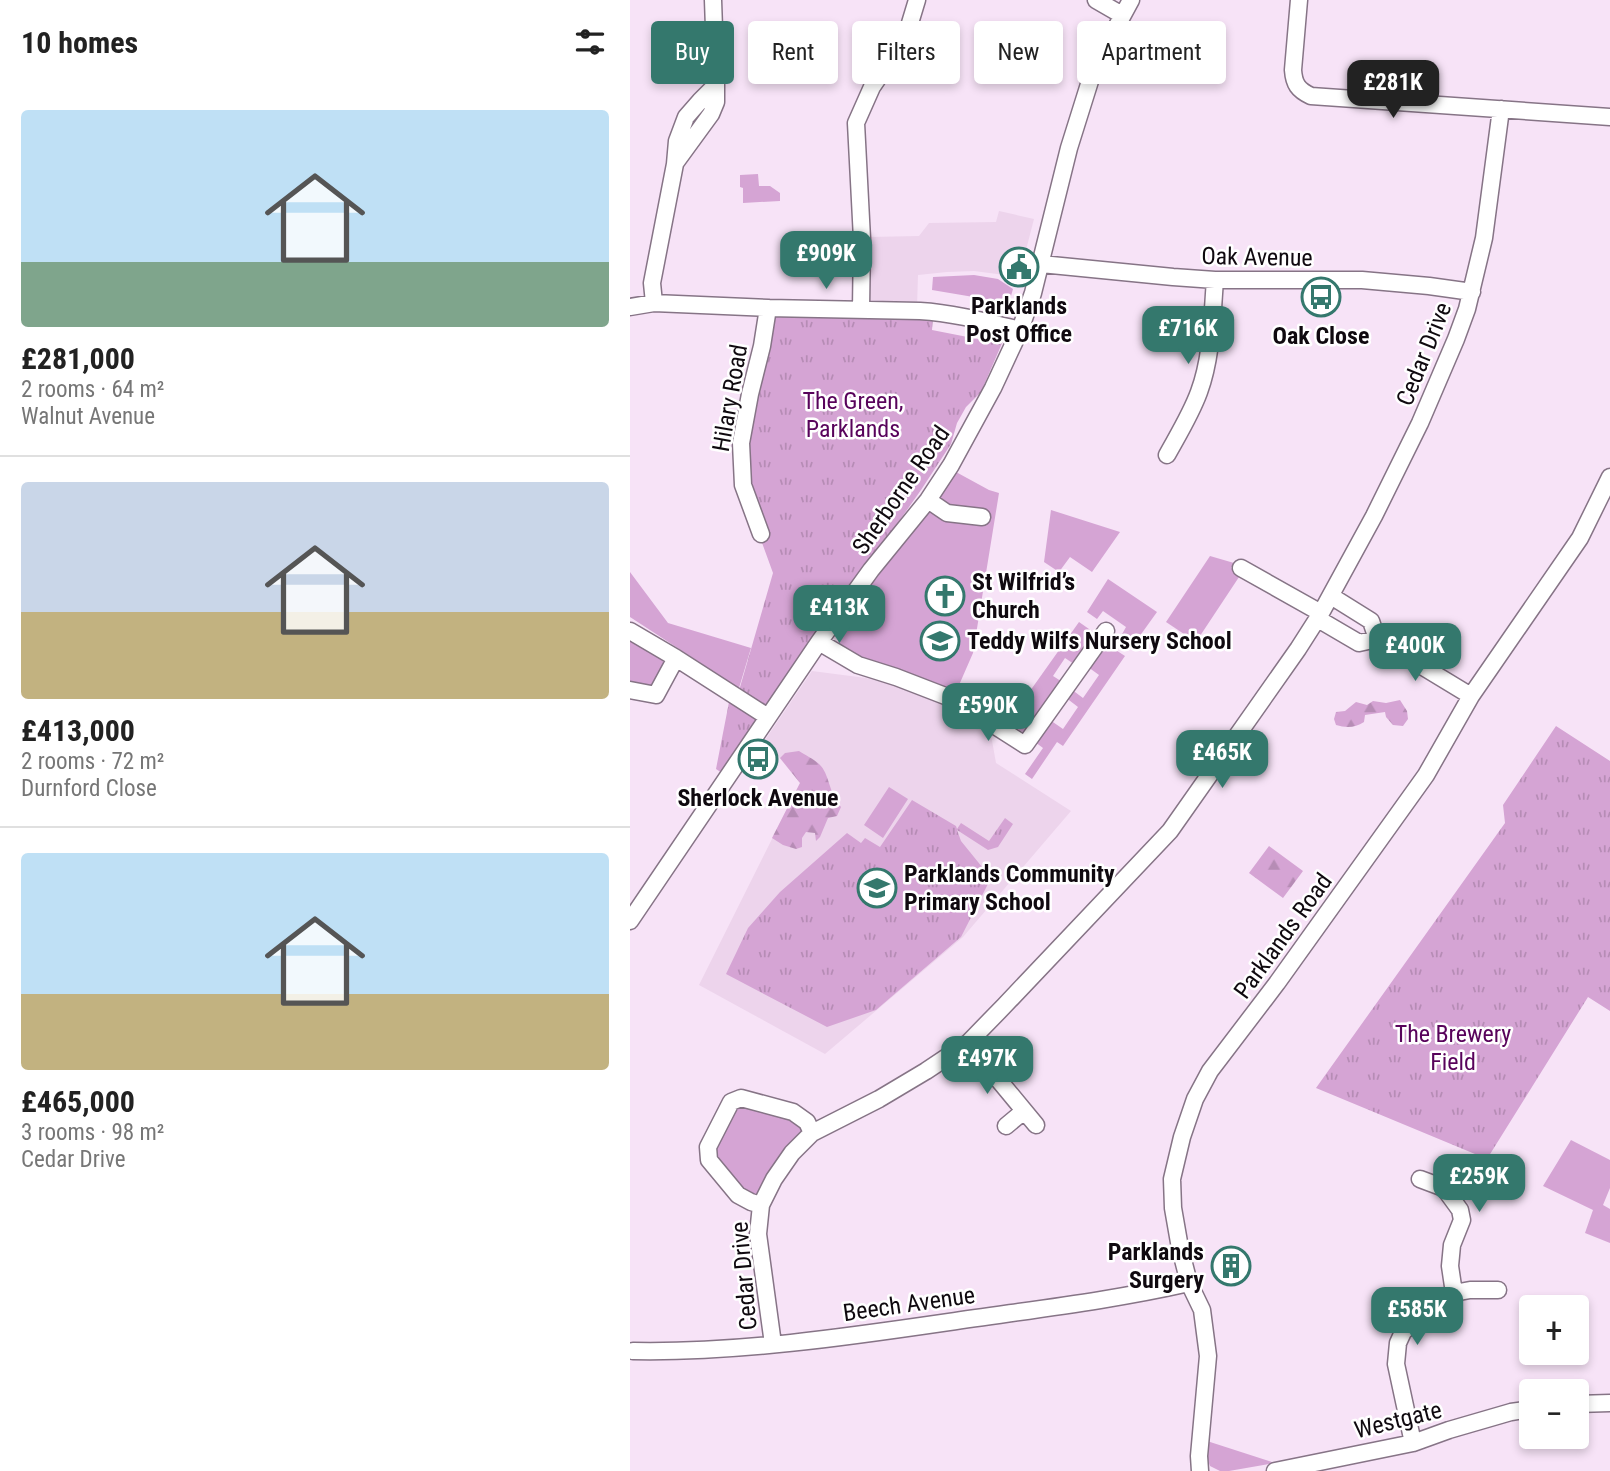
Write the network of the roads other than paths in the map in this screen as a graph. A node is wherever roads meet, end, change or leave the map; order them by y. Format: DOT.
graph roads {
  1 [pos="713,0"];
  2 [pos="917,0"];
  3 [pos="1096,0"];
  4 [pos="1131,0"];
  5 [pos="1299,0"];
  6 [pos="1122,15"];
  7 [pos="1501,109"];
  8 [pos="1610,117"];
  9 [pos="1041,264"];
  10 [pos="1215,280"];
  11 [pos="1472,292"];
  12 [pos="654,303"];
  13 [pos="630,307"];
  14 [pos="768,308"];
  15 [pos="862,310"];
  16 [pos="1020,330"];
  17 [pos="1167,455"];
  18 [pos="1610,477"];
  19 [pos="928,500"];
  20 [pos="1610,505"];
  21 [pos="1591,516"];
  22 [pos="982,517"];
  23 [pos="761,534"];
  24 [pos="1241,568"];
  25 [pos="1331,596"];
  26 [pos="1319,616"];
  27 [pos="630,631"];
  28 [pos="1106,631"];
  29 [pos="1377,639"];
  30 [pos="819,642"];
  31 [pos="676,658"];
  32 [pos="630,690"];
  33 [pos="1471,695"];
  34 [pos="768,717"];
  35 [pos="630,921"];
  36 [pos="968,1043"];
  37 [pos="1024,1111"];
  38 [pos="1036,1125"];
  39 [pos="1006,1126"];
  40 [pos="812,1133"];
  41 [pos="1420,1179"];
  42 [pos="761,1205"];
  43 [pos="1189,1283"];
  44 [pos="1498,1290"];
  45 [pos="1454,1293"];
  46 [pos="773,1344"];
  47 [pos="632,1351"];
  48 [pos="1610,1403"];
  49 [pos="1589,1404"];
  50 [pos="1519,1412"];
  51 [pos="1413,1443"];
  52 [pos="1334,1465"];
  53 [pos="1200,1471"];
  54 [pos="1275,1471"];
  1 -- 12 [label="street"];
  2 -- 15 [label="street"];
  3 -- 6 [label="street"];
  4 -- 6 [label="street, Sherborne Road"];
  5 -- 7 [label="street"];
  6 -- 9 [label="street, Sherborne Road"];
  7 -- 8 [label="street"];
  7 -- 11 [label="street, Cedar Drive"];
  9 -- 10 [label="street, Oak Avenue"];
  9 -- 16 [label="street, Sherborne Road"];
  10 -- 11 [label="street, Oak Avenue"];
  10 -- 17 [label="street"];
  11 -- 25 [label="street, Cedar Drive"];
  12 -- 13 [label="street"];
  12 -- 14 [label="street"];
  14 -- 15 [label="street"];
  14 -- 23 [label="street, Hilary Road"];
  15 -- 16 [label="street"];
  16 -- 19 [label="street, Sherborne Road"];
  18 -- 21 [label="street, Parklands Road"];
  19 -- 22 [label="street"];
  19 -- 30 [label="street, Sherborne Road"];
  20 -- 21 [label="street"];
  21 -- 33 [label="street, Parklands Road"];
  24 -- 26 [label="street"];
  25 -- 26 [label="street, Cedar Drive"];
  25 -- 29 [label="street"];
  26 -- 29 [label="street"];
  26 -- 36 [label="street, Cedar Drive"];
  27 -- 31 [label="street"];
  28 -- 30 [label="street"];
  29 -- 33 [label="street"];
  30 -- 34 [label="street, Sherborne Road"];
  31 -- 32 [label="street"];
  31 -- 34 [label="street"];
  33 -- 43 [label="street, Parklands Road"];
  34 -- 35 [label="street, Sherborne Road"];
  36 -- 37 [label="street"];
  36 -- 40 [label="street, Cedar Drive"];
  37 -- 38 [label="street"];
  37 -- 39 [label="street"];
  40 -- 42 [label="street, Cedar Drive"];
  40 -- 42 [label="street, Cedar Drive"];
  41 -- 45 [label="street"];
  42 -- 46 [label="street, Cedar Drive"];
  43 -- 46 [label="street, Beech Avenue"];
  43 -- 53 [label="street, Parklands Road"];
  44 -- 45 [label="street"];
  45 -- 51 [label="street"];
  46 -- 47 [label="street, Beech Avenue"];
  48 -- 49 [label="street"];
  50 -- 51 [label="street, Westgate"];
  51 -- 52 [label="street, Westgate"];
  52 -- 54 [label="street, Westgate"];
}
